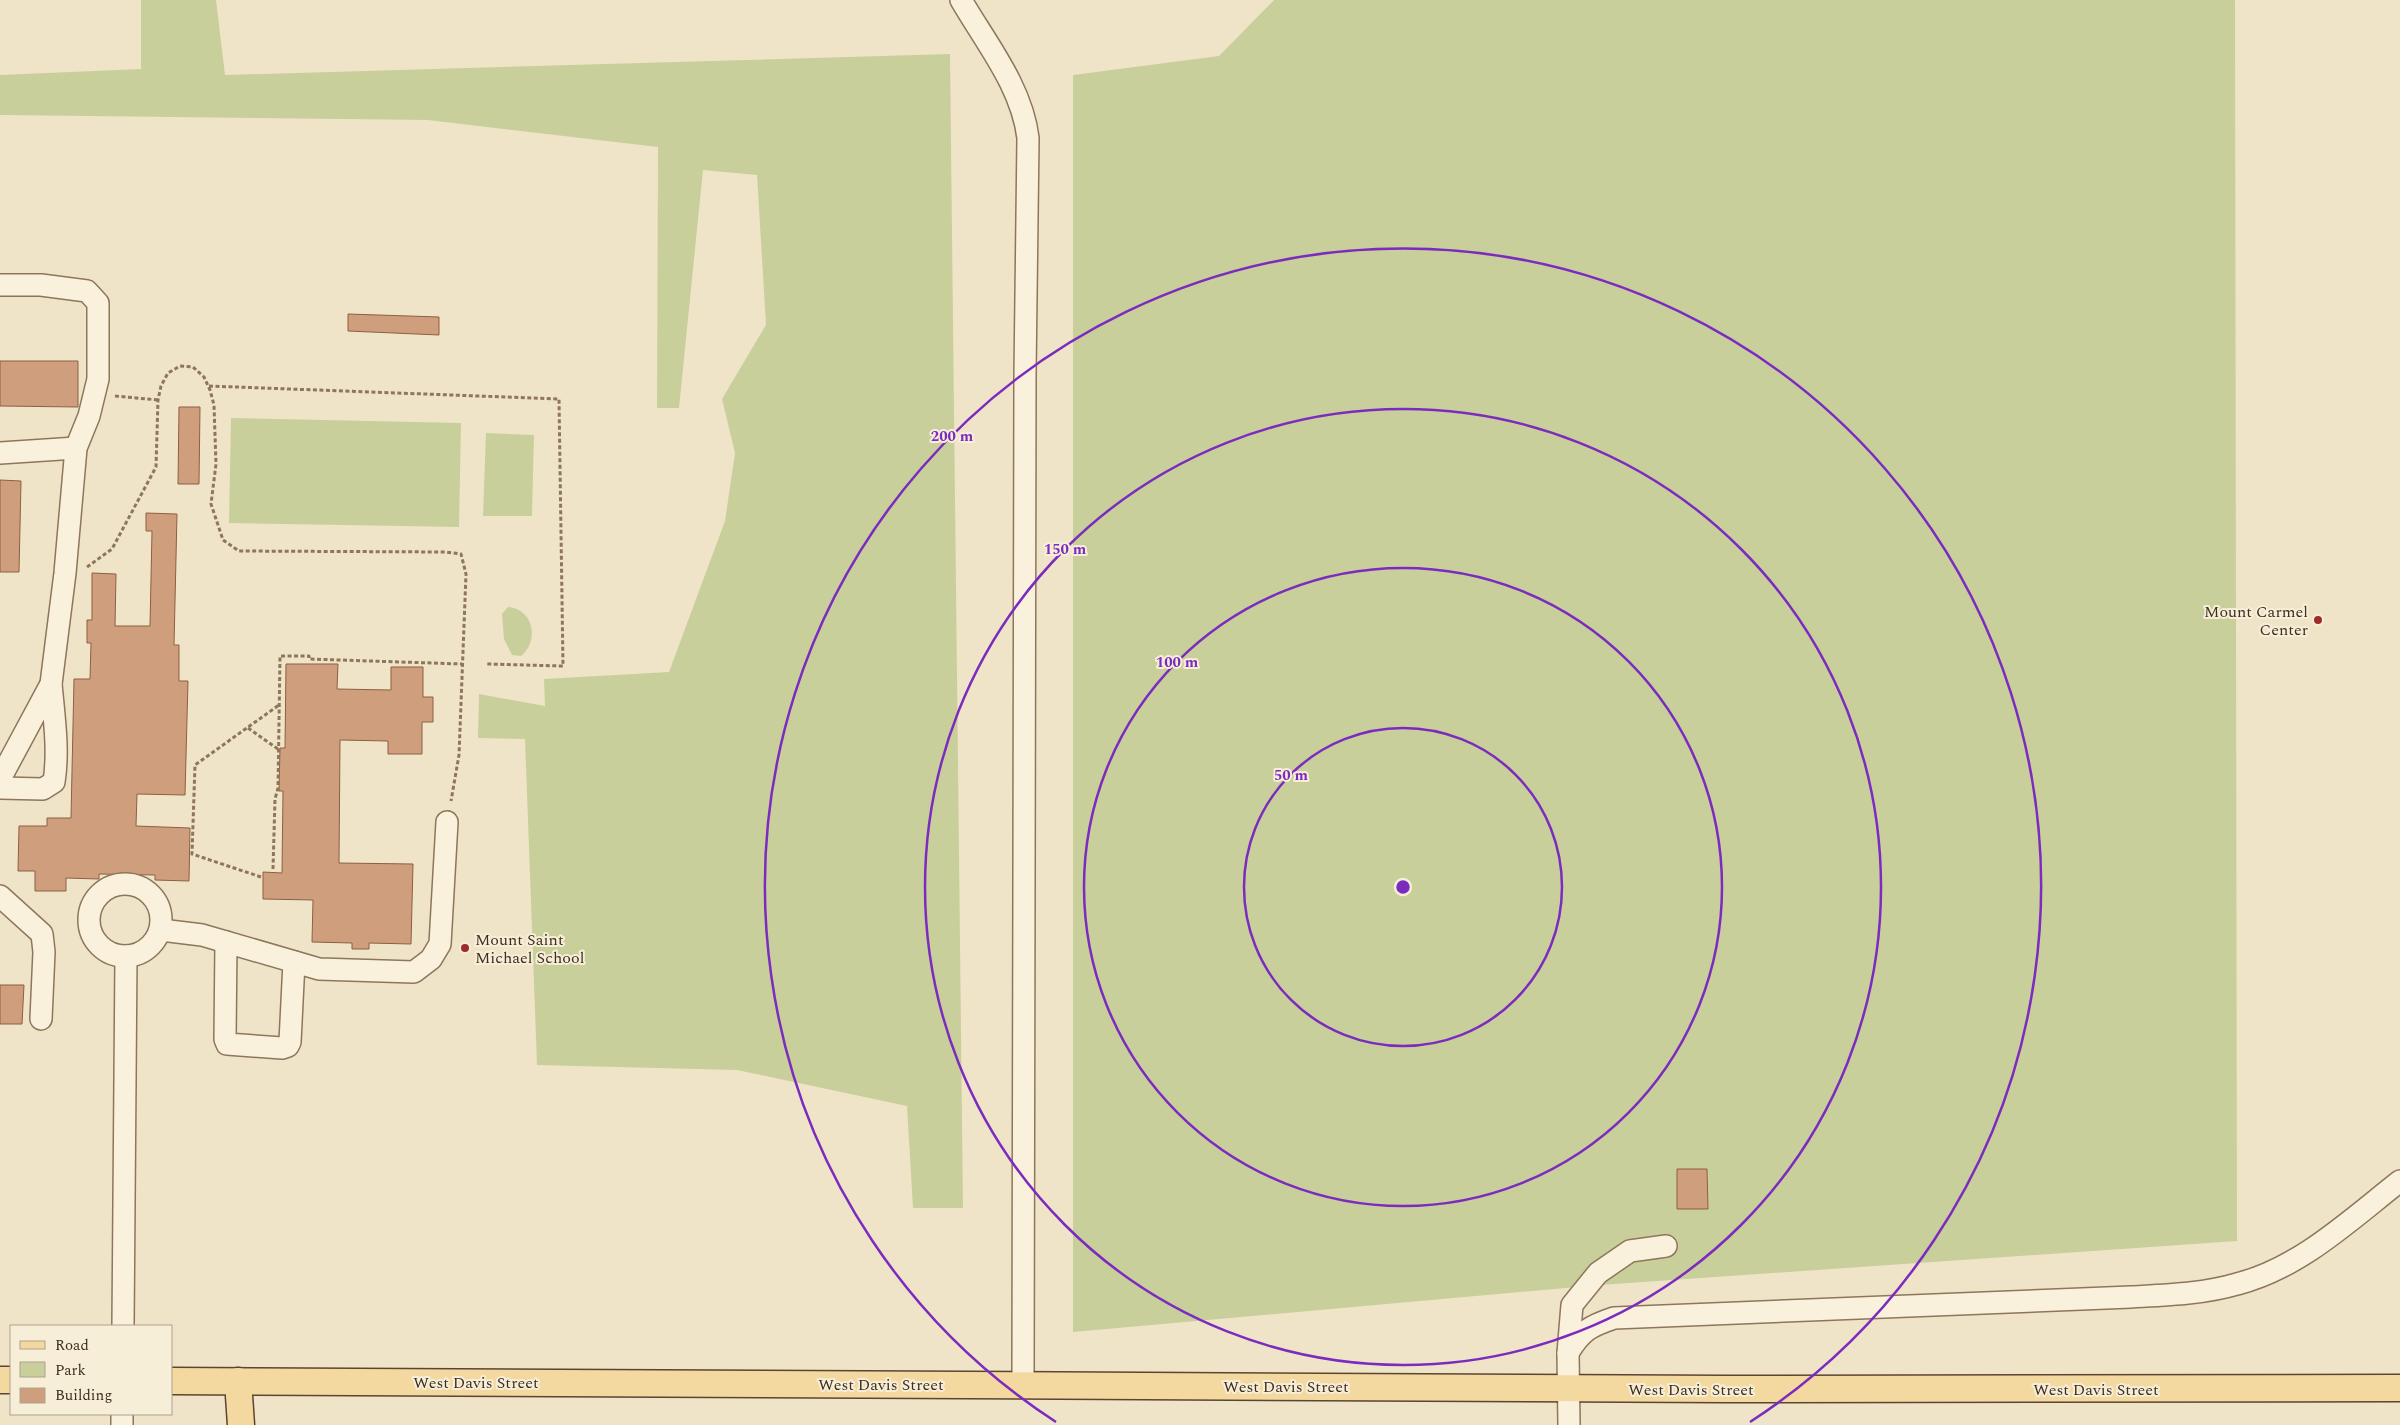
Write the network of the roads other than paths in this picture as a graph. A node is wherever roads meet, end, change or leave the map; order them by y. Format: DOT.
graph roads {
  1 [pos="960,0"];
  2 [pos="0,285"];
  3 [pos="76,448"];
  4 [pos="0,453"];
  5 [pos="52,684"];
  6 [pos="0,780"];
  7 [pos="0,788"];
  8 [pos="447,822"];
  9 [pos="0,896"];
  10 [pos="161,930"];
  11 [pos="226,942"];
  12 [pos="126,956"];
  13 [pos="294,962"];
  14 [pos="41,1019"];
  15 [pos="2400,1181"];
  16 [pos="1666,1246"];
  17 [pos="122,1325"];
  18 [pos="1568,1352"];
  19 [pos="172,1381"];
  20 [pos="238,1381"];
  21 [pos="1023,1384"];
  22 [pos="1568,1388"];
  23 [pos="2400,1388"];
  24 [pos="241,1425"];
  25 [pos="1569,1425"];
  1 -- 21 [label="lane"];
  2 -- 3 [label="lane"];
  3 -- 4 [label="lane"];
  3 -- 5 [label="lane"];
  5 -- 6 [label="lane"];
  5 -- 7 [label="lane"];
  8 -- 13 [label="lane"];
  9 -- 14 [label="lane"];
  10 -- 11 [label="lane"];
  10 -- 12 [label="lane"];
  10 -- 12 [label="lane"];
  11 -- 13 [label="lane"];
  11 -- 13 [label="lane"];
  12 -- 17 [label="lane"];
  15 -- 18 [label="lane"];
  16 -- 18 [label="lane"];
  18 -- 22 [label="lane"];
  19 -- 20 [label="main road, West Davis Street"];
  20 -- 21 [label="main road, West Davis Street"];
  20 -- 24 [label="main road"];
  21 -- 22 [label="main road, West Davis Street"];
  22 -- 23 [label="main road, West Davis Street"];
  22 -- 25 [label="lane"];
}
